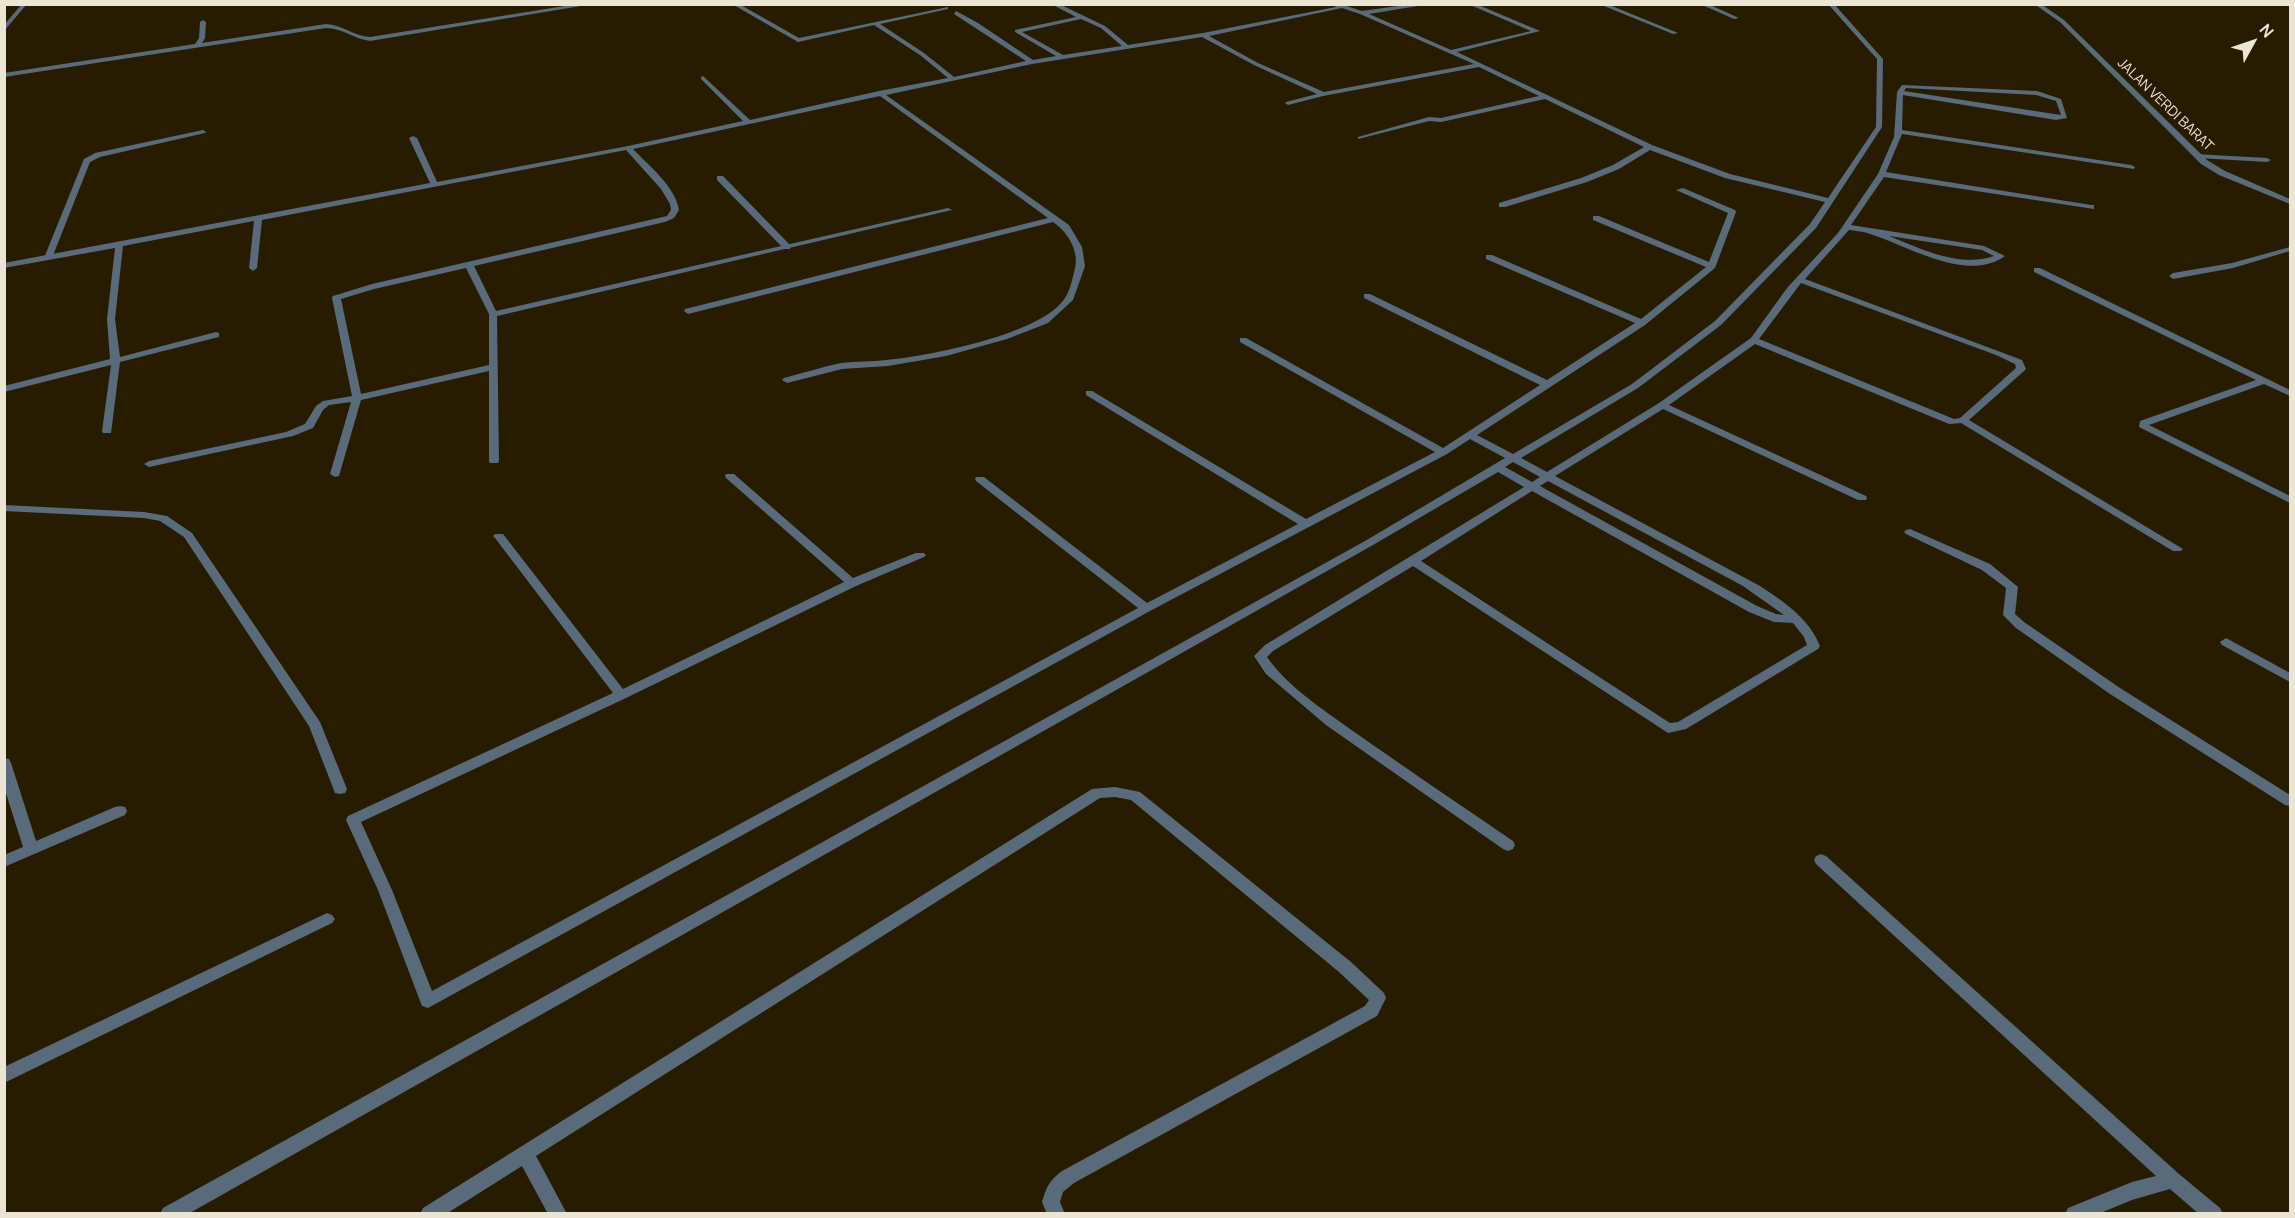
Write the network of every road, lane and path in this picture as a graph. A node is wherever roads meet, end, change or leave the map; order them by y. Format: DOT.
graph roads {
  1 [pos="25,4"];
  2 [pos="591,4"];
  3 [pos="734,4"];
  4 [pos="1053,4"];
  5 [pos="1428,4"];
  6 [pos="1470,4"];
  7 [pos="1601,4"];
  8 [pos="1702,4"];
  9 [pos="1830,4"];
  10 [pos="2036,4"];
  11 [pos="1336,6"];
  12 [pos="946,8"];
  13 [pos="956,13"];
  14 [pos="1362,13"];
  15 [pos="1083,17"];
  16 [pos="1736,18"];
  17 [pos="203,22"];
  18 [pos="875,23"];
  19 [pos="4,28"];
  20 [pos="1675,33"];
  21 [pos="1203,35"];
  22 [pos="197,46"];
  23 [pos="1126,46"];
  24 [pos="1449,52"];
  25 [pos="1062,57"];
  26 [pos="1032,62"];
  27 [pos="1479,64"];
  28 [pos="4,75"];
  29 [pos="703,78"];
  30 [pos="953,79"];
  31 [pos="1900,92"];
  32 [pos="879,93"];
  33 [pos="1323,94"];
  34 [pos="1544,97"];
  35 [pos="1288,103"];
  36 [pos="748,122"];
  37 [pos="203,132"];
  38 [pos="1899,132"];
  39 [pos="413,138"];
  40 [pos="1360,138"];
  41 [pos="1648,147"];
  42 [pos="628,148"];
  43 [pos="2198,156"];
  44 [pos="2267,160"];
  45 [pos="2131,167"];
  46 [pos="1881,174"];
  47 [pos="720,178"];
  48 [pos="434,183"];
  49 [pos="1680,190"];
  50 [pos="1831,201"];
  51 [pos="2290,202"];
  52 [pos="1502,205"];
  53 [pos="2091,207"];
  54 [pos="948,210"];
  55 [pos="258,217"];
  56 [pos="1596,218"];
  57 [pos="1054,219"];
  58 [pos="1846,228"];
  59 [pos="1872,232"];
  60 [pos="119,244"];
  61 [pos="787,247"];
  62 [pos="2290,249"];
  63 [pos="1489,257"];
  64 [pos="48,258"];
  65 [pos="4,266"];
  66 [pos="1712,266"];
  67 [pos="470,267"];
  68 [pos="252,268"];
  69 [pos="2037,270"];
  70 [pos="2173,276"];
  71 [pos="1800,280"];
  72 [pos="1367,296"];
  73 [pos="688,311"];
  74 [pos="493,314"];
  75 [pos="1642,323"];
  76 [pos="216,335"];
  77 [pos="1243,340"];
  78 [pos="1754,340"];
  79 [pos="116,359"];
  80 [pos="492,367"];
  81 [pos="787,380"];
  82 [pos="2263,381"];
  83 [pos="1549,385"];
  84 [pos="4,389"];
  85 [pos="1089,393"];
  86 [pos="2290,393"];
  87 [pos="357,398"];
  88 [pos="1662,405"];
  89 [pos="1963,420"];
  90 [pos="107,431"];
  91 [pos="1470,435"];
  92 [pos="1443,452"];
  93 [pos="1511,458"];
  94 [pos="494,462"];
  95 [pos="149,464"];
  96 [pos="1497,467"];
  97 [pos="335,474"];
  98 [pos="730,476"];
  99 [pos="1547,477"];
  100 [pos="980,479"];
  101 [pos="1533,486"];
  102 [pos="1862,498"];
  103 [pos="2290,500"];
  104 [pos="4,508"];
  105 [pos="1306,524"];
  106 [pos="1910,532"];
  107 [pos="499,536"];
  108 [pos="2177,549"];
  109 [pos="920,555"];
  110 [pos="1413,561"];
  111 [pos="852,583"];
  112 [pos="1146,608"];
  113 [pos="1794,619"];
  114 [pos="2226,642"];
  115 [pos="2290,678"];
  116 [pos="621,695"];
  117 [pos="4,763"];
  118 [pos="340,789"];
  119 [pos="2290,801"];
  120 [pos="120,811"];
  121 [pos="1508,845"];
  122 [pos="31,849"];
  123 [pos="1821,860"];
  124 [pos="4,861"];
  125 [pos="327,919"];
  126 [pos="4,1076"];
  127 [pos="525,1154"];
  128 [pos="2173,1180"];
  129 [pos="169,1214"];
  130 [pos="429,1214"];
  131 [pos="558,1214"];
  132 [pos="1056,1214"];
  133 [pos="2074,1214"];
  134 [pos="2214,1214"];
  1 -- 19 [label="street"];
  2 -- 22 [label="street"];
  3 -- 18 [label="street"];
  4 -- 15 [label="street"];
  5 -- 14 [label="street"];
  6 -- 24 [label="street"];
  7 -- 20 [label="street"];
  8 -- 16 [label="street"];
  9 -- 50 [label="street"];
  10 -- 43 [label="street, JALAN VERDI BARAT"];
  11 -- 14 [label="street"];
  11 -- 21 [label="street"];
  12 -- 18 [label="street"];
  13 -- 26 [label="street"];
  14 -- 24 [label="street"];
  15 -- 23 [label="street"];
  15 -- 25 [label="street"];
  17 -- 22 [label="street"];
  18 -- 30 [label="street"];
  21 -- 23 [label="street"];
  21 -- 33 [label="street"];
  22 -- 28 [label="street"];
  23 -- 25 [label="street"];
  24 -- 27 [label="street"];
  25 -- 26 [label="street"];
  26 -- 30 [label="street"];
  27 -- 33 [label="street"];
  27 -- 34 [label="street"];
  29 -- 36 [label="street"];
  30 -- 32 [label="street"];
  31 -- 31 [label="street"];
  31 -- 38 [label="street"];
  32 -- 36 [label="street"];
  32 -- 57 [label="street"];
  33 -- 35 [label="street"];
  34 -- 40 [label="street"];
  34 -- 41 [label="street"];
  36 -- 42 [label="street"];
  37 -- 64 [label="street"];
  38 -- 45 [label="street"];
  38 -- 46 [label="street"];
  39 -- 48 [label="street"];
  41 -- 50 [label="street"];
  41 -- 52 [label="street"];
  42 -- 48 [label="street"];
  42 -- 67 [label="street"];
  43 -- 44 [label="street"];
  43 -- 51 [label="street, JALAN VERDI BARAT"];
  46 -- 53 [label="street"];
  46 -- 58 [label="street"];
  47 -- 61 [label="street"];
  48 -- 55 [label="street"];
  49 -- 66 [label="street"];
  50 -- 93 [label="street"];
  54 -- 61 [label="street"];
  55 -- 60 [label="street"];
  55 -- 68 [label="street"];
  56 -- 66 [label="street"];
  57 -- 73 [label="street"];
  57 -- 81 [label="street"];
  58 -- 59 [label="street"];
  58 -- 71 [label="street"];
  59 -- 59 [label="street"];
  60 -- 64 [label="street"];
  60 -- 79 [label="street"];
  61 -- 74 [label="street"];
  62 -- 70 [label="street"];
  63 -- 75 [label="street"];
  64 -- 65 [label="street"];
  66 -- 75 [label="street"];
  67 -- 74 [label="street"];
  67 -- 87 [label="street"];
  69 -- 82 [label="street"];
  71 -- 78 [label="street"];
  71 -- 89 [label="street"];
  72 -- 83 [label="street"];
  74 -- 80 [label="street"];
  75 -- 83 [label="street"];
  76 -- 79 [label="street"];
  77 -- 92 [label="street"];
  78 -- 88 [label="street"];
  78 -- 89 [label="street"];
  79 -- 84 [label="street"];
  79 -- 90 [label="street"];
  80 -- 87 [label="street"];
  80 -- 94 [label="street"];
  82 -- 86 [label="street"];
  82 -- 103 [label="street"];
  83 -- 91 [label="street"];
  85 -- 105 [label="street"];
  87 -- 95 [label="street"];
  87 -- 97 [label="street"];
  88 -- 99 [label="street"];
  88 -- 102 [label="street"];
  89 -- 108 [label="street"];
  91 -- 92 [label="street"];
  91 -- 93 [label="street"];
  92 -- 105 [label="street"];
  93 -- 96 [label="street"];
  93 -- 99 [label="street"];
  96 -- 101 [label="street"];
  96 -- 129 [label="street"];
  98 -- 111 [label="street"];
  99 -- 101 [label="street"];
  99 -- 113 [label="street"];
  100 -- 112 [label="street"];
  101 -- 110 [label="street"];
  101 -- 113 [label="street"];
  104 -- 118 [label="street"];
  105 -- 112 [label="street"];
  106 -- 119 [label="street"];
  107 -- 116 [label="street"];
  109 -- 111 [label="street"];
  110 -- 113 [label="street"];
  110 -- 121 [label="street"];
  111 -- 116 [label="street"];
  112 -- 116 [label="street"];
  114 -- 115 [label="street"];
  117 -- 122 [label="street"];
  120 -- 122 [label="street"];
  122 -- 124 [label="street"];
  123 -- 128 [label="street"];
  125 -- 126 [label="street"];
  127 -- 130 [label="street"];
  127 -- 131 [label="street"];
  127 -- 132 [label="street"];
  128 -- 133 [label="street"];
  128 -- 134 [label="street"];
}
